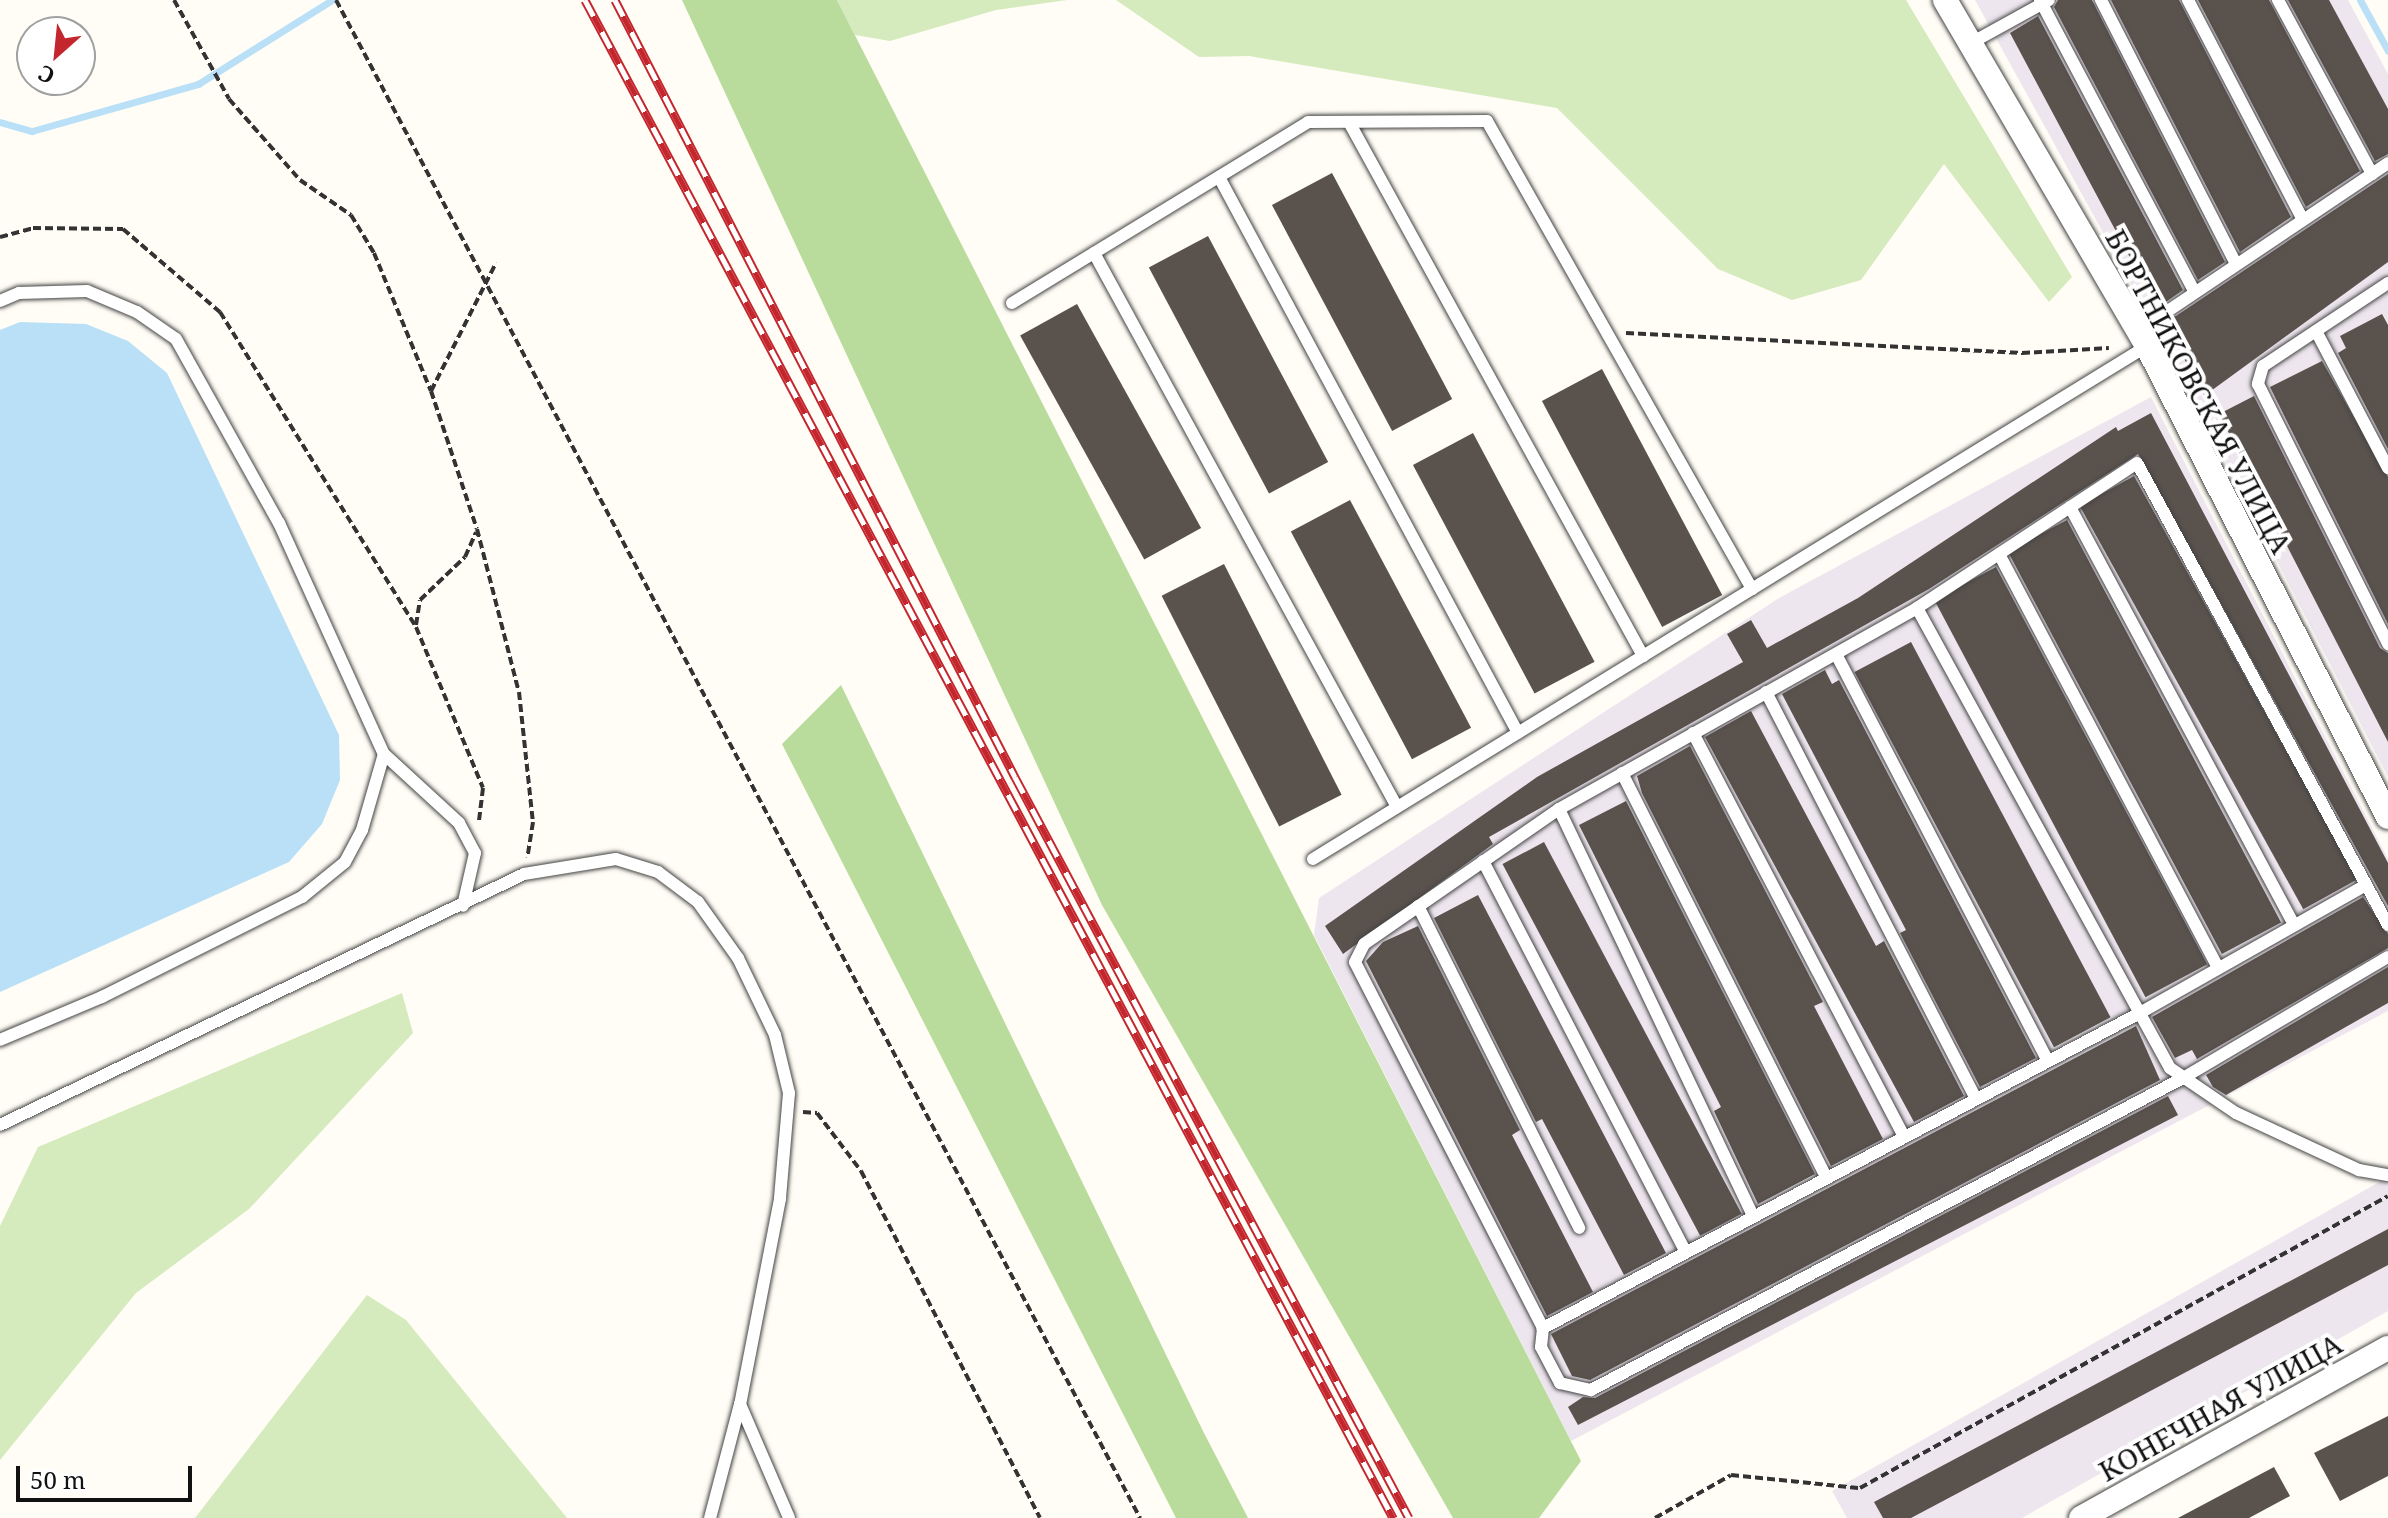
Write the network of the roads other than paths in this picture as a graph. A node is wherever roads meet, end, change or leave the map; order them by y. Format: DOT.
graph roads {
  1 [pos="1945,0"];
  2 [pos="2101,0"];
  3 [pos="2188,0"];
  4 [pos="2278,0"];
  5 [pos="2044,1"];
  6 [pos="1969,44"];
  7 [pos="1349,122"];
  8 [pos="2388,163"];
  9 [pos="2372,174"];
  10 [pos="1219,177"];
  11 [pos="2303,220"];
  12 [pos="1094,253"];
  13 [pos="2236,264"];
  14 [pos="2388,283"];
  15 [pos="2194,291"];
  16 [pos="0,301"];
  17 [pos="1012,303"];
  18 [pos="2171,309"];
  19 [pos="2316,331"];
  20 [pos="2147,346"];
  21 [pos="2388,468"];
  22 [pos="2070,507"];
  23 [pos="1999,554"];
  24 [pos="1752,589"];
  25 [pos="1917,608"];
  26 [pos="2388,644"];
  27 [pos="1836,654"];
  28 [pos="1643,656"];
  29 [pos="1766,692"];
  30 [pos="1518,733"];
  31 [pos="1693,733"];
  32 [pos="384,754"];
  33 [pos="1622,773"];
  34 [pos="1397,807"];
  35 [pos="1559,809"];
  36 [pos="2388,817"];
  37 [pos="1313,859"];
  38 [pos="1483,861"];
  39 [pos="2366,885"];
  40 [pos="463,906"];
  41 [pos="1418,906"];
  42 [pos="2294,925"];
  43 [pos="2388,925"];
  44 [pos="2388,957"];
  45 [pos="2218,968"];
  46 [pos="2136,1015"];
  47 [pos="0,1040"];
  48 [pos="2048,1061"];
  49 [pos="2183,1078"];
  50 [pos="1976,1099"];
  51 [pos="0,1125"];
  52 [pos="1904,1137"];
  53 [pos="2388,1175"];
  54 [pos="1827,1178"];
  55 [pos="1754,1217"];
  56 [pos="1579,1228"];
  57 [pos="1686,1253"];
  58 [pos="1543,1328"];
  59 [pos="2388,1348"];
  60 [pos="740,1404"];
  61 [pos="710,1518"];
  62 [pos="789,1518"];
  63 [pos="2081,1518"];
  1 -- 6 [label="street, БОРТНИКОВСКАЯ УЛИЦА"];
  2 -- 13 [label="lane"];
  3 -- 11 [label="lane"];
  4 -- 9 [label="lane"];
  5 -- 6 [label="lane"];
  5 -- 15 [label="lane"];
  6 -- 20 [label="street, БОРТНИКОВСКАЯ УЛИЦА"];
  7 -- 10 [label="lane"];
  7 -- 24 [label="lane"];
  7 -- 28 [label="lane"];
  8 -- 9 [label="lane"];
  9 -- 11 [label="lane"];
  10 -- 12 [label="lane"];
  10 -- 30 [label="lane"];
  11 -- 13 [label="lane"];
  12 -- 17 [label="lane"];
  12 -- 34 [label="lane"];
  13 -- 15 [label="lane"];
  14 -- 19 [label="lane"];
  15 -- 18 [label="lane"];
  16 -- 32 [label="lane"];
  19 -- 21 [label="lane"];
  19 -- 26 [label="lane"];
  20 -- 24 [label="lane"];
  20 -- 36 [label="street, БОРТНИКОВСКАЯ УЛИЦА"];
  22 -- 23 [label="lane"];
  22 -- 39 [label="lane"];
  22 -- 42 [label="lane"];
  23 -- 25 [label="lane"];
  23 -- 45 [label="lane"];
  24 -- 28 [label="lane"];
  25 -- 27 [label="lane"];
  25 -- 46 [label="lane"];
  27 -- 29 [label="lane"];
  27 -- 48 [label="lane"];
  28 -- 30 [label="lane"];
  29 -- 31 [label="lane"];
  29 -- 50 [label="lane"];
  30 -- 34 [label="lane"];
  31 -- 33 [label="lane"];
  31 -- 52 [label="lane"];
  32 -- 40 [label="lane"];
  32 -- 47 [label="lane"];
  33 -- 35 [label="lane"];
  33 -- 54 [label="lane"];
  34 -- 37 [label="lane"];
  35 -- 38 [label="lane"];
  35 -- 55 [label="lane"];
  38 -- 41 [label="lane"];
  38 -- 57 [label="lane"];
  39 -- 42 [label="lane"];
  39 -- 43 [label="lane"];
  40 -- 51 [label="lane"];
  40 -- 60 [label="lane"];
  41 -- 56 [label="lane"];
  41 -- 58 [label="lane"];
  42 -- 45 [label="lane"];
  44 -- 49 [label="lane"];
  45 -- 46 [label="lane"];
  46 -- 48 [label="lane"];
  46 -- 49 [label="lane"];
  48 -- 50 [label="lane"];
  49 -- 53 [label="lane"];
  49 -- 58 [label="lane"];
  50 -- 52 [label="lane"];
  52 -- 54 [label="lane"];
  54 -- 55 [label="lane"];
  55 -- 57 [label="lane"];
  57 -- 58 [label="lane"];
  59 -- 63 [label="street, КОНЕЧНАЯ УЛИЦА"];
  60 -- 61 [label="lane"];
  60 -- 62 [label="lane"];
}
